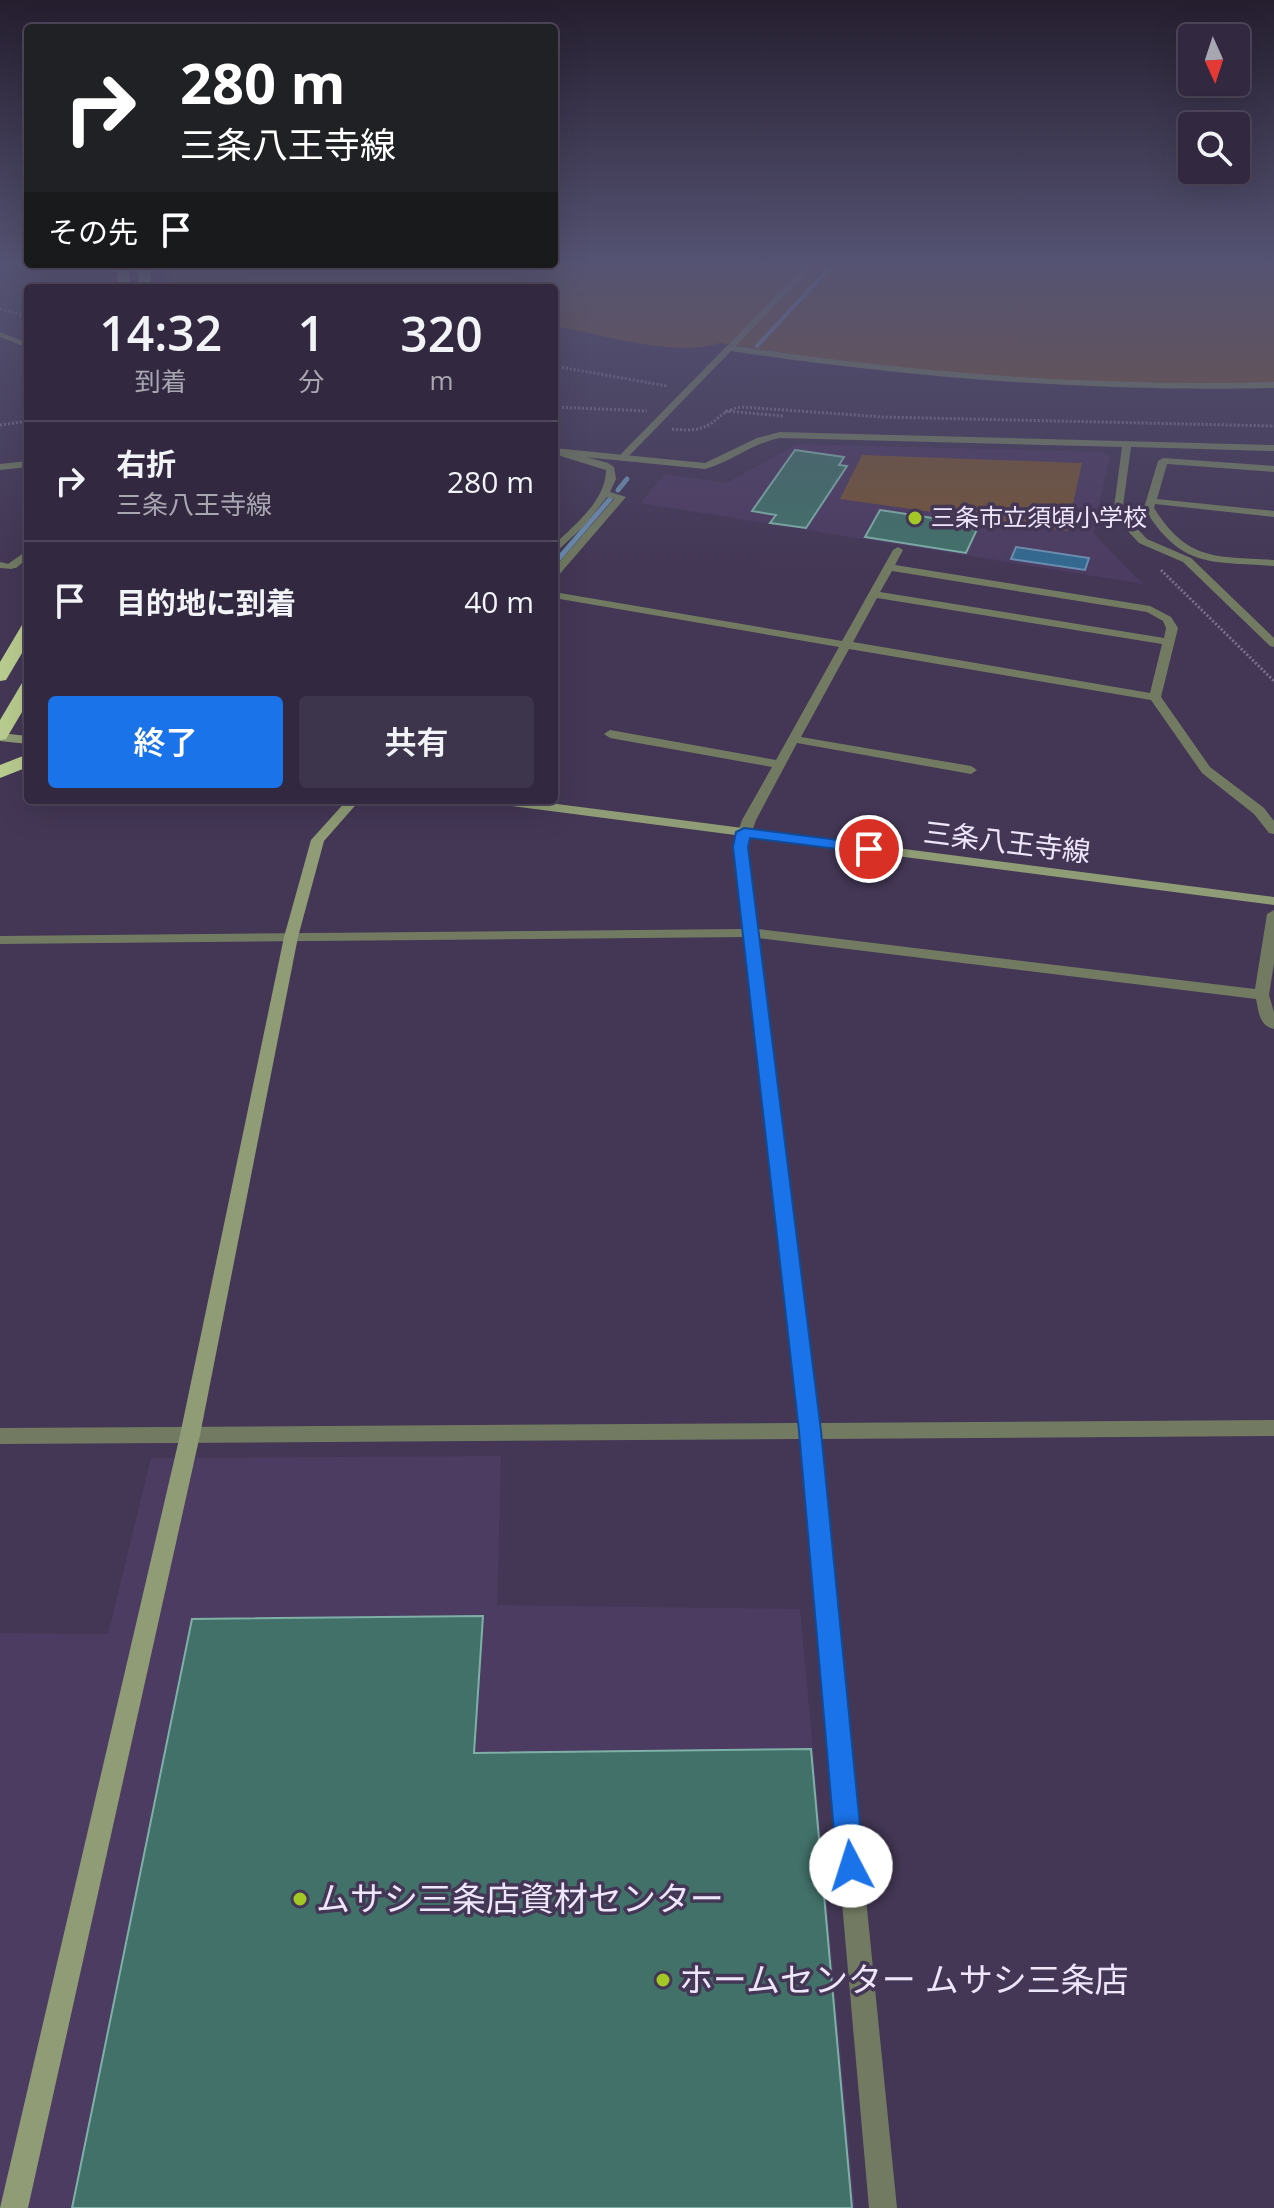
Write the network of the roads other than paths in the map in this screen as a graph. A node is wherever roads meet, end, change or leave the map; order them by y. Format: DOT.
graph roads {
  1 [pos="716,364"];
  2 [pos="833,364"];
  3 [pos="1274,385"];
  4 [pos="1127,445"];
  5 [pos="1274,448"];
  6 [pos="558,451"];
  7 [pos="558,452"];
  8 [pos="624,456"];
  9 [pos="24,464"];
  10 [pos="0,467"];
  11 [pos="1274,469"];
  12 [pos="605,494"];
  13 [pos="1151,501"];
  14 [pos="1274,514"];
  15 [pos="558,547"];
  16 [pos="898,550"];
  17 [pos="24,555"];
  18 [pos="1188,557"];
  19 [pos="1274,563"];
  20 [pos="6,566"];
  21 [pos="889,567"];
  22 [pos="558,569"];
  23 [pos="875,594"];
  24 [pos="558,596"];
  25 [pos="24,630"];
  26 [pos="24,635"];
  27 [pos="1169,642"];
  28 [pos="847,644"];
  29 [pos="1274,644"];
  30 [pos="0,652"];
  31 [pos="0,676"];
  32 [pos="24,694"];
  33 [pos="1155,697"];
  34 [pos="610,734"];
  35 [pos="0,736"];
  36 [pos="24,739"];
  37 [pos="794,739"];
  38 [pos="24,762"];
  39 [pos="780,765"];
  40 [pos="971,770"];
  41 [pos="0,772"];
  42 [pos="350,804"];
  43 [pos="527,804"];
  44 [pos="1274,830"];
  45 [pos="744,832"];
  46 [pos="1274,901"];
  47 [pos="1274,914"];
  48 [pos="751,933"];
  49 [pos="291,937"];
  50 [pos="0,940"];
  51 [pos="1262,995"];
  52 [pos="1274,1024"];
  53 [pos="1274,1428"];
  54 [pos="810,1431"];
  55 [pos="190,1435"];
  56 [pos="0,1436"];
  57 [pos="14,2208"];
  58 [pos="883,2208"];
  1 -- 8 [label="street"];
  2 -- 3 [label="street"];
  4 -- 5 [label="street"];
  4 -- 8 [label="street"];
  4 -- 18 [label="street"];
  6 -- 8 [label="street"];
  7 -- 12 [label="street"];
  9 -- 10 [label="street"];
  11 -- 13 [label="street"];
  12 -- 15 [label="street"];
  12 -- 22 [label="street"];
  13 -- 14 [label="street"];
  13 -- 18 [label="street"];
  16 -- 21 [label="street"];
  17 -- 20 [label="street"];
  18 -- 19 [label="street"];
  18 -- 29 [label="street"];
  21 -- 23 [label="street"];
  21 -- 27 [label="street"];
  23 -- 27 [label="street"];
  23 -- 28 [label="street"];
  24 -- 28 [label="street"];
  25 -- 30 [label="highway"];
  26 -- 31 [label="highway"];
  27 -- 33 [label="street"];
  28 -- 33 [label="street"];
  28 -- 37 [label="street"];
  32 -- 35 [label="highway"];
  33 -- 44 [label="street"];
  34 -- 39 [label="street"];
  35 -- 36 [label="street"];
  37 -- 39 [label="street"];
  37 -- 40 [label="street"];
  38 -- 41 [label="highway"];
  39 -- 45 [label="street"];
  42 -- 49 [label="street"];
  43 -- 45 [label="street, 三条八王寺線"];
  45 -- 46 [label="street, 三条八王寺線"];
  45 -- 48 [label="street"];
  47 -- 51 [label="street"];
  48 -- 49 [label="street"];
  48 -- 51 [label="street"];
  48 -- 54 [label="street"];
  49 -- 50 [label="street"];
  49 -- 55 [label="street"];
  51 -- 52 [label="street"];
  53 -- 54 [label="street"];
  54 -- 55 [label="street"];
  54 -- 58 [label="street"];
  55 -- 56 [label="street"];
  55 -- 57 [label="street"];
}
